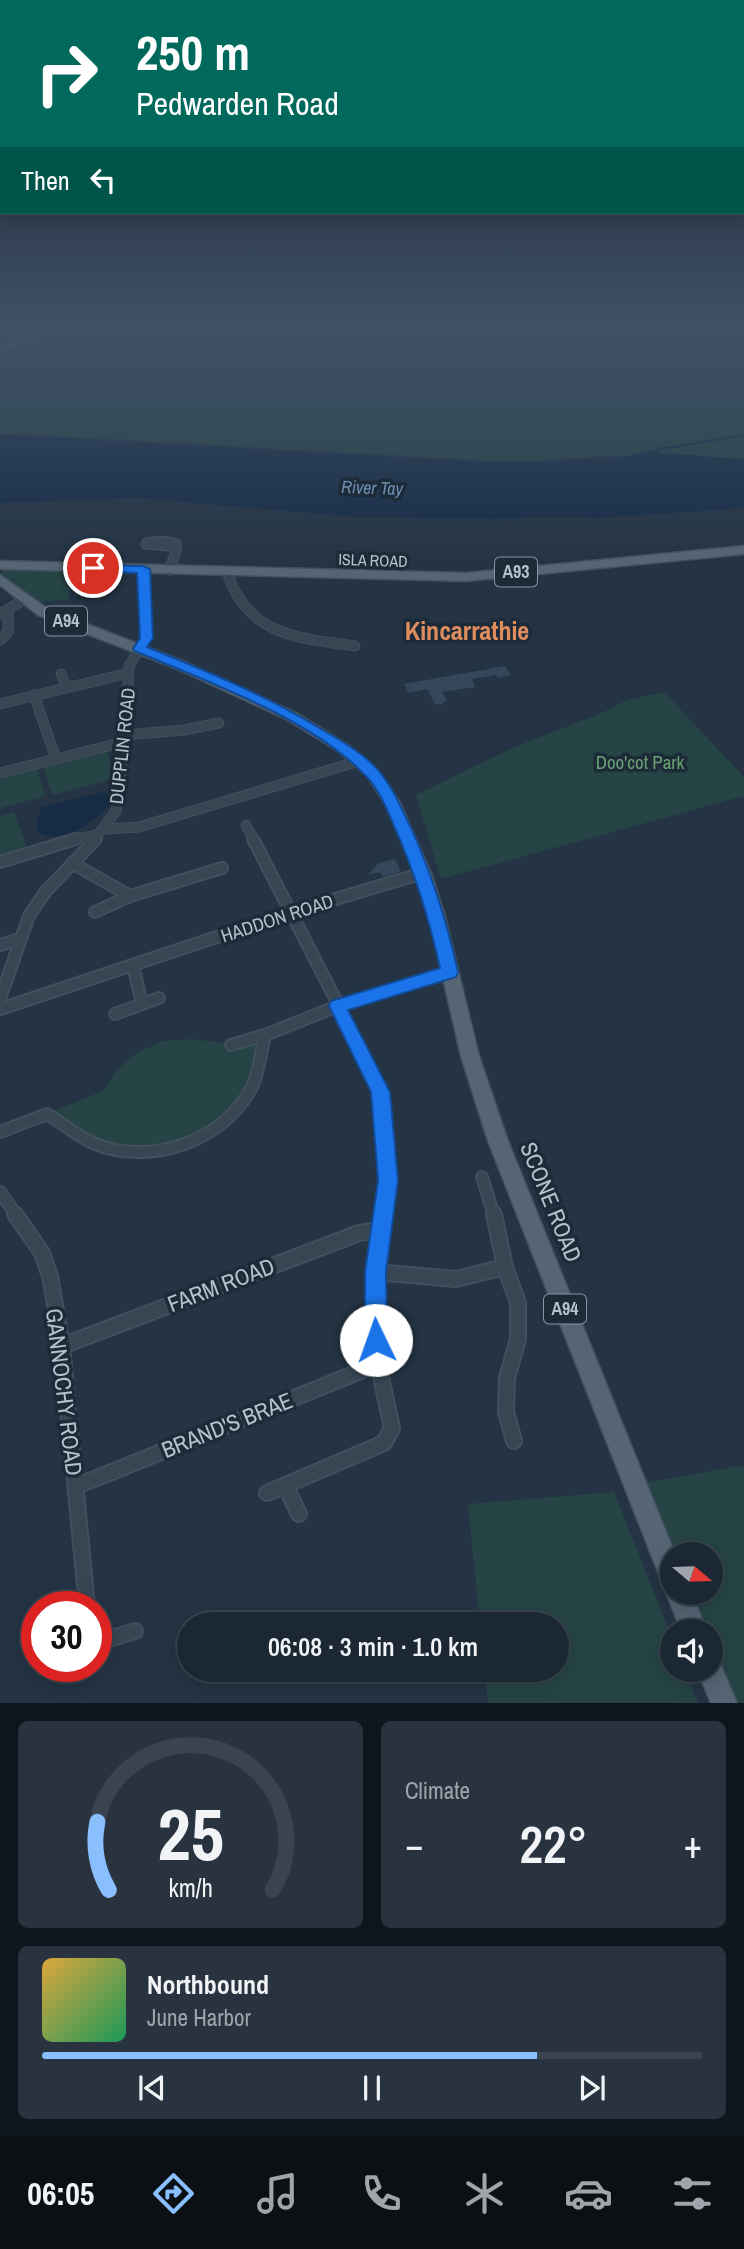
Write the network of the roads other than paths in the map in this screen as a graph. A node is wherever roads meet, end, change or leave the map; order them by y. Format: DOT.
graph roads {
  1 [pos="177,548"];
  2 [pos="744,550"];
  3 [pos="0,565"];
  4 [pos="143,569"];
  5 [pos="169,570"];
  6 [pos="227,571"];
  7 [pos="0,579"];
  8 [pos="25,600"];
  9 [pos="4,612"];
  10 [pos="0,640"];
  11 [pos="355,646"];
  12 [pos="140,649"];
  13 [pos="129,673"];
  14 [pos="61,674"];
  15 [pos="67,687"];
  16 [pos="34,695"];
  17 [pos="0,704"];
  18 [pos="219,723"];
  19 [pos="125,738"];
  20 [pos="56,759"];
  21 [pos="359,761"];
  22 [pos="0,773"];
  23 [pos="246,825"];
  24 [pos="102,832"];
  25 [pos="0,862"];
  26 [pos="72,863"];
  27 [pos="222,868"];
  28 [pos="423,873"];
  29 [pos="130,896"];
  30 [pos="95,912"];
  31 [pos="292,912"];
  32 [pos="19,939"];
  33 [pos="0,945"];
  34 [pos="133,965"];
  35 [pos="449,972"];
  36 [pos="159,998"];
  37 [pos="0,999"];
  38 [pos="142,1004"];
  39 [pos="338,1006"];
  40 [pos="0,1009"];
  41 [pos="114,1014"];
  42 [pos="265,1035"];
  43 [pos="231,1045"];
  44 [pos="0,1132"];
  45 [pos="482,1177"];
  46 [pos="1,1197"];
  47 [pos="382,1230"];
  48 [pos="505,1268"];
  49 [pos="375,1272"];
  50 [pos="62,1346"];
  51 [pos="378,1364"];
  52 [pos="514,1441"];
  53 [pos="77,1481"];
  54 [pos="285,1485"];
  55 [pos="267,1493"];
  56 [pos="299,1514"];
  57 [pos="660,1547"];
  58 [pos="86,1591"];
  59 [pos="135,1631"];
  60 [pos="112,1638"];
  61 [pos="715,1682"];
  62 [pos="724,1703"];
  1 -- 5 [label="street"];
  2 -- 6 [label="main road, ISLA ROAD / A93"];
  3 -- 4 [label="main road, ISLA ROAD / A93"];
  4 -- 5 [label="main road, ISLA ROAD / A93"];
  4 -- 12 [label="street, DUPPLIN ROAD"];
  5 -- 6 [label="main road, ISLA ROAD / A93"];
  6 -- 11 [label="street"];
  7 -- 8 [label="main road, A94"];
  8 -- 9 [label="street"];
  8 -- 12 [label="main road, A94"];
  9 -- 10 [label="street"];
  12 -- 13 [label="street, DUPPLIN ROAD"];
  12 -- 21 [label="main road, A94"];
  13 -- 15 [label="street"];
  13 -- 19 [label="street, DUPPLIN ROAD"];
  14 -- 15 [label="street"];
  15 -- 16 [label="street"];
  16 -- 17 [label="street"];
  16 -- 20 [label="street"];
  18 -- 19 [label="street"];
  19 -- 20 [label="street"];
  19 -- 24 [label="street, DUPPLIN ROAD"];
  20 -- 22 [label="street"];
  21 -- 24 [label="street"];
  21 -- 28 [label="main road, A94"];
  23 -- 31 [label="street"];
  24 -- 25 [label="street"];
  24 -- 26 [label="street, DUPPLIN ROAD"];
  26 -- 29 [label="street"];
  26 -- 32 [label="street, DUPPLIN ROAD"];
  27 -- 29 [label="street"];
  28 -- 31 [label="street, HADDON ROAD"];
  28 -- 35 [label="main road, A94"];
  29 -- 30 [label="street"];
  31 -- 34 [label="street, HADDON ROAD"];
  31 -- 39 [label="street"];
  32 -- 33 [label="street"];
  32 -- 37 [label="street, DUPPLIN ROAD"];
  34 -- 38 [label="street"];
  34 -- 40 [label="street, HADDON ROAD"];
  35 -- 39 [label="street"];
  35 -- 57 [label="main road, SCONE ROAD / A94"];
  36 -- 38 [label="street"];
  38 -- 41 [label="street"];
  39 -- 42 [label="street"];
  39 -- 47 [label="street"];
  42 -- 43 [label="street"];
  42 -- 44 [label="street"];
  45 -- 48 [label="street"];
  46 -- 50 [label="street, GANNOCHY ROAD"];
  47 -- 49 [label="street"];
  47 -- 50 [label="street, FARM ROAD"];
  48 -- 49 [label="street"];
  48 -- 52 [label="street"];
  49 -- 51 [label="street"];
  50 -- 53 [label="street, GANNOCHY ROAD"];
  51 -- 53 [label="street, BRAND'S BRAE"];
  51 -- 54 [label="street"];
  53 -- 58 [label="street, GANNOCHY ROAD"];
  54 -- 55 [label="street"];
  54 -- 56 [label="street"];
  59 -- 60 [label="street"];
  61 -- 62 [label="main road"];
}
